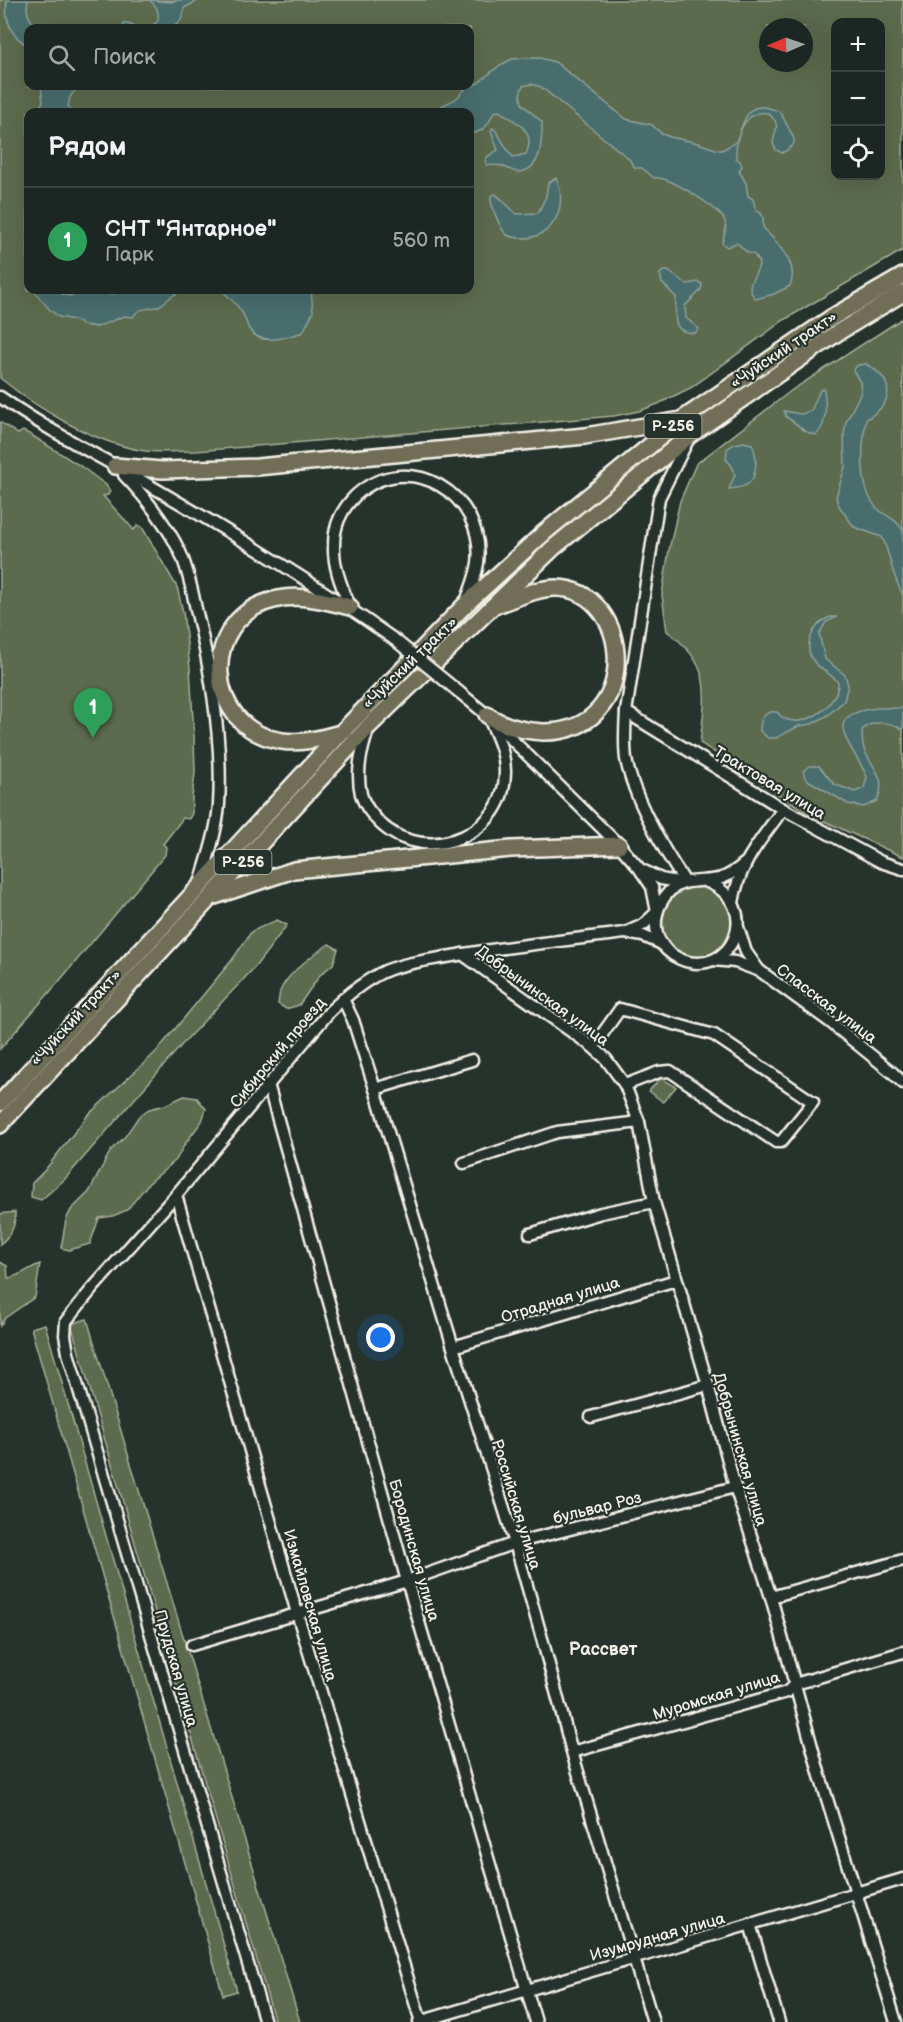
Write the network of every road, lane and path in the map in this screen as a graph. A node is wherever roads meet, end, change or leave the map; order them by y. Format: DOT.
graph roads {
  1 [pos="903,276"];
  2 [pos="903,293"];
  3 [pos="0,397"];
  4 [pos="681,420"];
  5 [pos="690,435"];
  6 [pos="115,466"];
  7 [pos="465,605"];
  8 [pos="493,606"];
  9 [pos="350,607"];
  10 [pos="626,712"];
  11 [pos="488,716"];
  12 [pos="369,726"];
  13 [pos="341,733"];
  14 [pos="783,809"];
  15 [pos="619,845"];
  16 [pos="745,863"];
  17 [pos="639,868"];
  18 [pos="903,869"];
  19 [pos="705,881"];
  20 [pos="683,882"];
  21 [pos="204,894"];
  22 [pos="733,903"];
  23 [pos="657,912"];
  24 [pos="738,927"];
  25 [pos="625,933"];
  26 [pos="663,945"];
  27 [pos="462,954"];
  28 [pos="712,960"];
  29 [pos="760,971"];
  30 [pos="343,999"];
  31 [pos="593,1047"];
  32 [pos="472,1060"];
  33 [pos="903,1083"];
  34 [pos="268,1084"];
  35 [pos="625,1085"];
  36 [pos="375,1089"];
  37 [pos="0,1103"];
  38 [pos="639,1122"];
  39 [pos="0,1125"];
  40 [pos="464,1163"];
  41 [pos="176,1195"];
  42 [pos="654,1202"];
  43 [pos="530,1234"];
  44 [pos="676,1280"];
  45 [pos="66,1322"];
  46 [pos="453,1347"];
  47 [pos="708,1385"];
  48 [pos="591,1417"];
  49 [pos="735,1487"];
  50 [pos="515,1543"];
  51 [pos="903,1560"];
  52 [pos="407,1581"];
  53 [pos="771,1597"];
  54 [pos="297,1613"];
  55 [pos="192,1645"];
  56 [pos="903,1652"];
  57 [pos="795,1684"];
  58 [pos="572,1752"];
  59 [pos="903,1879"];
  60 [pos="855,1893"];
  61 [pos="750,1924"];
  62 [pos="633,1958"];
  63 [pos="526,1991"];
  64 [pos="903,2019"];
  65 [pos="265,2022"];
  66 [pos="421,2022"];
  67 [pos="536,2022"];
  68 [pos="653,2022"];
  69 [pos="779,2022"];
  70 [pos="896,2022"];
  1 -- 4 [label="highway, «Чуйский тракт» / Р-256"];
  2 -- 5 [label="highway, «Чуйский тракт» / Р-256"];
  3 -- 6 [label="street"];
  4 -- 6 [label="highway"];
  4 -- 7 [label="highway, «Чуйский тракт» / Р-256"];
  5 -- 8 [label="highway, «Чуйский тракт» / Р-256"];
  5 -- 10 [label="street"];
  6 -- 9 [label="street"];
  6 -- 21 [label="street"];
  7 -- 9 [label="street"];
  7 -- 13 [label="highway, «Чуйский тракт» / Р-256"];
  8 -- 11 [label="highway"];
  8 -- 12 [label="highway, «Чуйский тракт» / Р-256"];
  9 -- 11 [label="street, bridge"];
  9 -- 13 [label="highway"];
  10 -- 14 [label="street, Трактовая улица"];
  10 -- 20 [label="street"];
  11 -- 12 [label="street"];
  11 -- 15 [label="street"];
  12 -- 21 [label="highway, «Чуйский тракт» / Р-256"];
  13 -- 21 [label="highway, «Чуйский тракт» / Р-256"];
  14 -- 16 [label="street"];
  14 -- 18 [label="street, Трактовая улица"];
  15 -- 17 [label="street"];
  15 -- 21 [label="highway"];
  16 -- 19 [label="street"];
  16 -- 22 [label="street"];
  17 -- 20 [label="street"];
  17 -- 23 [label="street"];
  19 -- 20 [label="street"];
  19 -- 22 [label="street"];
  20 -- 23 [label="street"];
  21 -- 37 [label="highway, «Чуйский тракт» / Р-256"];
  21 -- 39 [label="highway, «Чуйский тракт» / Р-256"];
  22 -- 24 [label="street"];
  23 -- 25 [label="street, Сибирский проезд"];
  23 -- 26 [label="street"];
  24 -- 28 [label="street"];
  24 -- 29 [label="street, Спасская улица"];
  25 -- 26 [label="street, Сибирский проезд"];
  25 -- 27 [label="street, Сибирский проезд"];
  26 -- 28 [label="street"];
  27 -- 30 [label="street, Сибирский проезд"];
  27 -- 31 [label="street, Добрынинская улица"];
  28 -- 29 [label="street, Спасская улица"];
  29 -- 33 [label="street, Спасская улица"];
  30 -- 34 [label="street, Сибирский проезд"];
  30 -- 36 [label="street, Российская улица"];
  31 -- 35 [label="street, Добрынинская улица"];
  31 -- 35 [label="street"];
  32 -- 36 [label="street"];
  34 -- 41 [label="street, Сибирский проезд"];
  34 -- 52 [label="street, Бородинская улица"];
  35 -- 38 [label="street, Добрынинская улица"];
  36 -- 46 [label="street, Российская улица"];
  38 -- 40 [label="street"];
  38 -- 42 [label="street, Добрынинская улица"];
  41 -- 45 [label="street, Сибирский проезд"];
  41 -- 54 [label="street, Измайловская улица"];
  42 -- 43 [label="street"];
  42 -- 44 [label="street, Добрынинская улица"];
  44 -- 46 [label="street, Отрадная улица"];
  44 -- 47 [label="street, Добрынинская улица"];
  45 -- 65 [label="street, Прудская улица"];
  46 -- 50 [label="street, Российская улица"];
  47 -- 48 [label="street"];
  47 -- 49 [label="street, Добрынинская улица"];
  49 -- 50 [label="street, бульвар Роз"];
  49 -- 53 [label="street, Добрынинская улица"];
  50 -- 52 [label="street, бульвар Роз"];
  50 -- 58 [label="street, Российская улица"];
  51 -- 53 [label="street"];
  52 -- 54 [label="street, бульвар Роз"];
  52 -- 63 [label="street, Бородинская улица"];
  53 -- 57 [label="street, Добрынинская улица"];
  54 -- 55 [label="street, бульвар Роз"];
  54 -- 66 [label="street, Измайловская улица"];
  56 -- 57 [label="street, Муромская улица"];
  57 -- 58 [label="street, Муромская улица"];
  57 -- 60 [label="street, Добрынинская улица"];
  58 -- 62 [label="street, Российская улица"];
  59 -- 60 [label="street, Изумрудная улица"];
  60 -- 61 [label="street, Изумрудная улица"];
  60 -- 70 [label="street, Добрынинская улица"];
  61 -- 62 [label="street, Изумрудная улица"];
  61 -- 69 [label="street"];
  62 -- 63 [label="street, Изумрудная улица"];
  62 -- 68 [label="street, Российская улица"];
  63 -- 66 [label="street, Изумрудная улица"];
  63 -- 67 [label="street, Бородинская улица"];
  64 -- 70 [label="street"];
}
